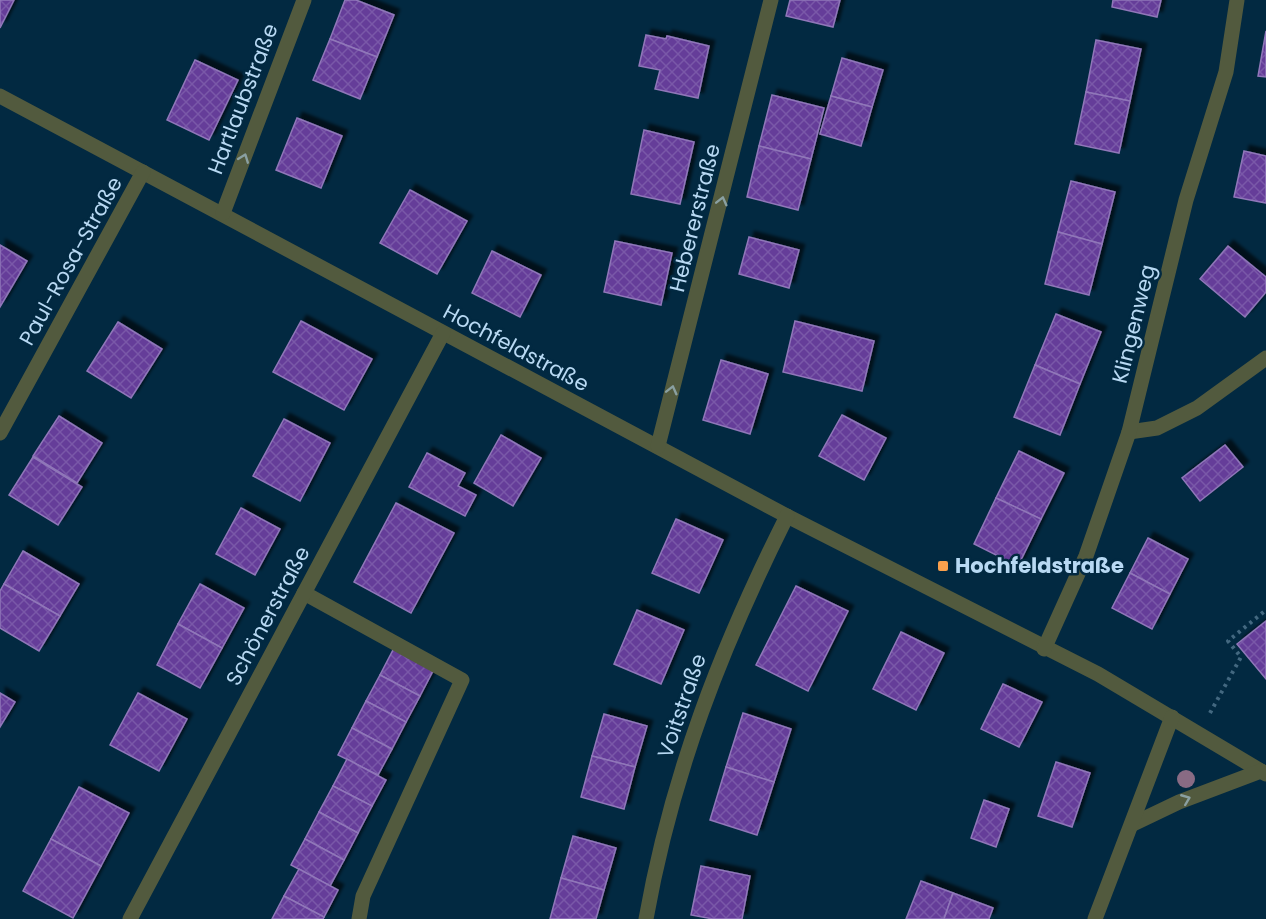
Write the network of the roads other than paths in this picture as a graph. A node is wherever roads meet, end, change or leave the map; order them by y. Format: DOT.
graph roads {
  1 [pos="304,0"];
  2 [pos="771,0"];
  3 [pos="1237,0"];
  4 [pos="0,96"];
  5 [pos="143,172"];
  6 [pos="223,213"];
  7 [pos="443,333"];
  8 [pos="1266,358"];
  9 [pos="1129,432"];
  10 [pos="0,433"];
  11 [pos="658,446"];
  12 [pos="787,516"];
  13 [pos="304,593"];
  14 [pos="1044,649"];
  15 [pos="1172,717"];
  16 [pos="1264,772"];
  17 [pos="1133,824"];
  18 [pos="130,919"];
  19 [pos="359,919"];
  20 [pos="646,919"];
  21 [pos="1095,919"];
  6 -- 1 [label="street, Hartlaubstraße, one-way"];
  11 -- 2 [label="street, Hebererstraße, one-way"];
  3 -- 9 [label="street, Klingenweg"];
  4 -- 5 [label="street, Hochfeldstraße"];
  5 -- 6 [label="street, Hochfeldstraße"];
  5 -- 10 [label="street, Paul-Rosa-Straße"];
  6 -- 7 [label="street, Hochfeldstraße"];
  7 -- 11 [label="street, Hochfeldstraße"];
  7 -- 13 [label="street, Schönerstraße"];
  8 -- 9 [label="street"];
  9 -- 14 [label="street, Klingenweg"];
  11 -- 12 [label="street, Hochfeldstraße"];
  12 -- 14 [label="street, Hochfeldstraße"];
  12 -- 20 [label="street, Voitstraße"];
  13 -- 18 [label="street, Schönerstraße"];
  13 -- 19 [label="street"];
  14 -- 15 [label="street, Hochfeldstraße"];
  15 -- 16 [label="street, Hochfeldstraße"];
  15 -- 17 [label="street"];
  17 -- 16 [label="street, one-way"];
  17 -- 21 [label="street"];
}
